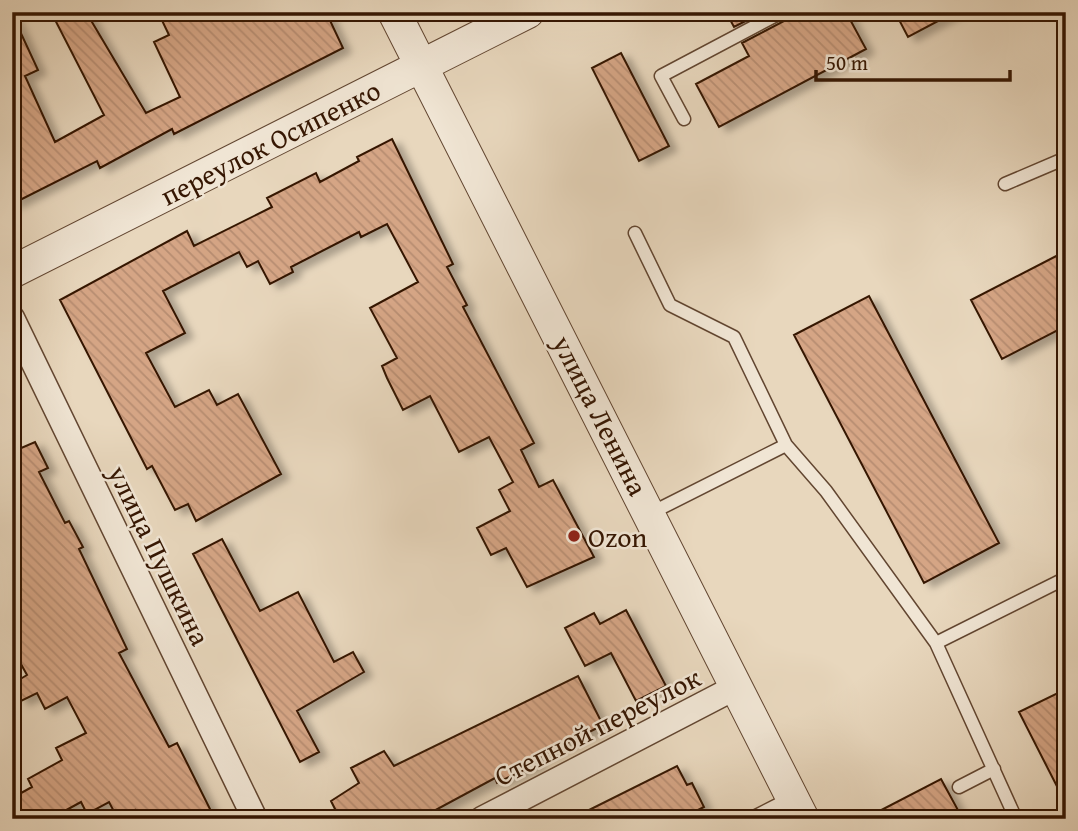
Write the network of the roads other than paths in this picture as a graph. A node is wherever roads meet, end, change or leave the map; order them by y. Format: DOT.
graph roads {
  1 [pos="394,12"];
  2 [pos="528,12"];
  3 [pos="782,12"];
  4 [pos="422,65"];
  5 [pos="684,119"];
  6 [pos="1066,158"];
  7 [pos="1005,184"];
  8 [pos="635,233"];
  9 [pos="12,272"];
  10 [pos="12,318"];
  11 [pos="786,445"];
  12 [pos="651,513"];
  13 [pos="1066,578"];
  14 [pos="936,643"];
  15 [pos="738,686"];
  16 [pos="994,769"];
  17 [pos="959,787"];
  18 [pos="798,808"];
  19 [pos="255,819"];
  20 [pos="482,819"];
  21 [pos="750,819"];
  22 [pos="1016,819"];
  1 -- 4 [label="street, улица Ленина"];
  2 -- 4 [label="street, переулок Осипенко"];
  3 -- 5 [label="lane"];
  4 -- 9 [label="street, переулок Осипенко"];
  4 -- 12 [label="street, улица Ленина"];
  6 -- 7 [label="lane"];
  8 -- 11 [label="lane"];
  10 -- 19 [label="street, улица Пушкина"];
  11 -- 12 [label="lane"];
  11 -- 14 [label="lane"];
  12 -- 15 [label="street, улица Ленина"];
  13 -- 14 [label="lane"];
  14 -- 16 [label="lane"];
  15 -- 18 [label="street, улица Ленина"];
  15 -- 20 [label="street, Степной переулок"];
  16 -- 17 [label="lane"];
  16 -- 22 [label="lane"];
  18 -- 21 [label="lane"];
}
